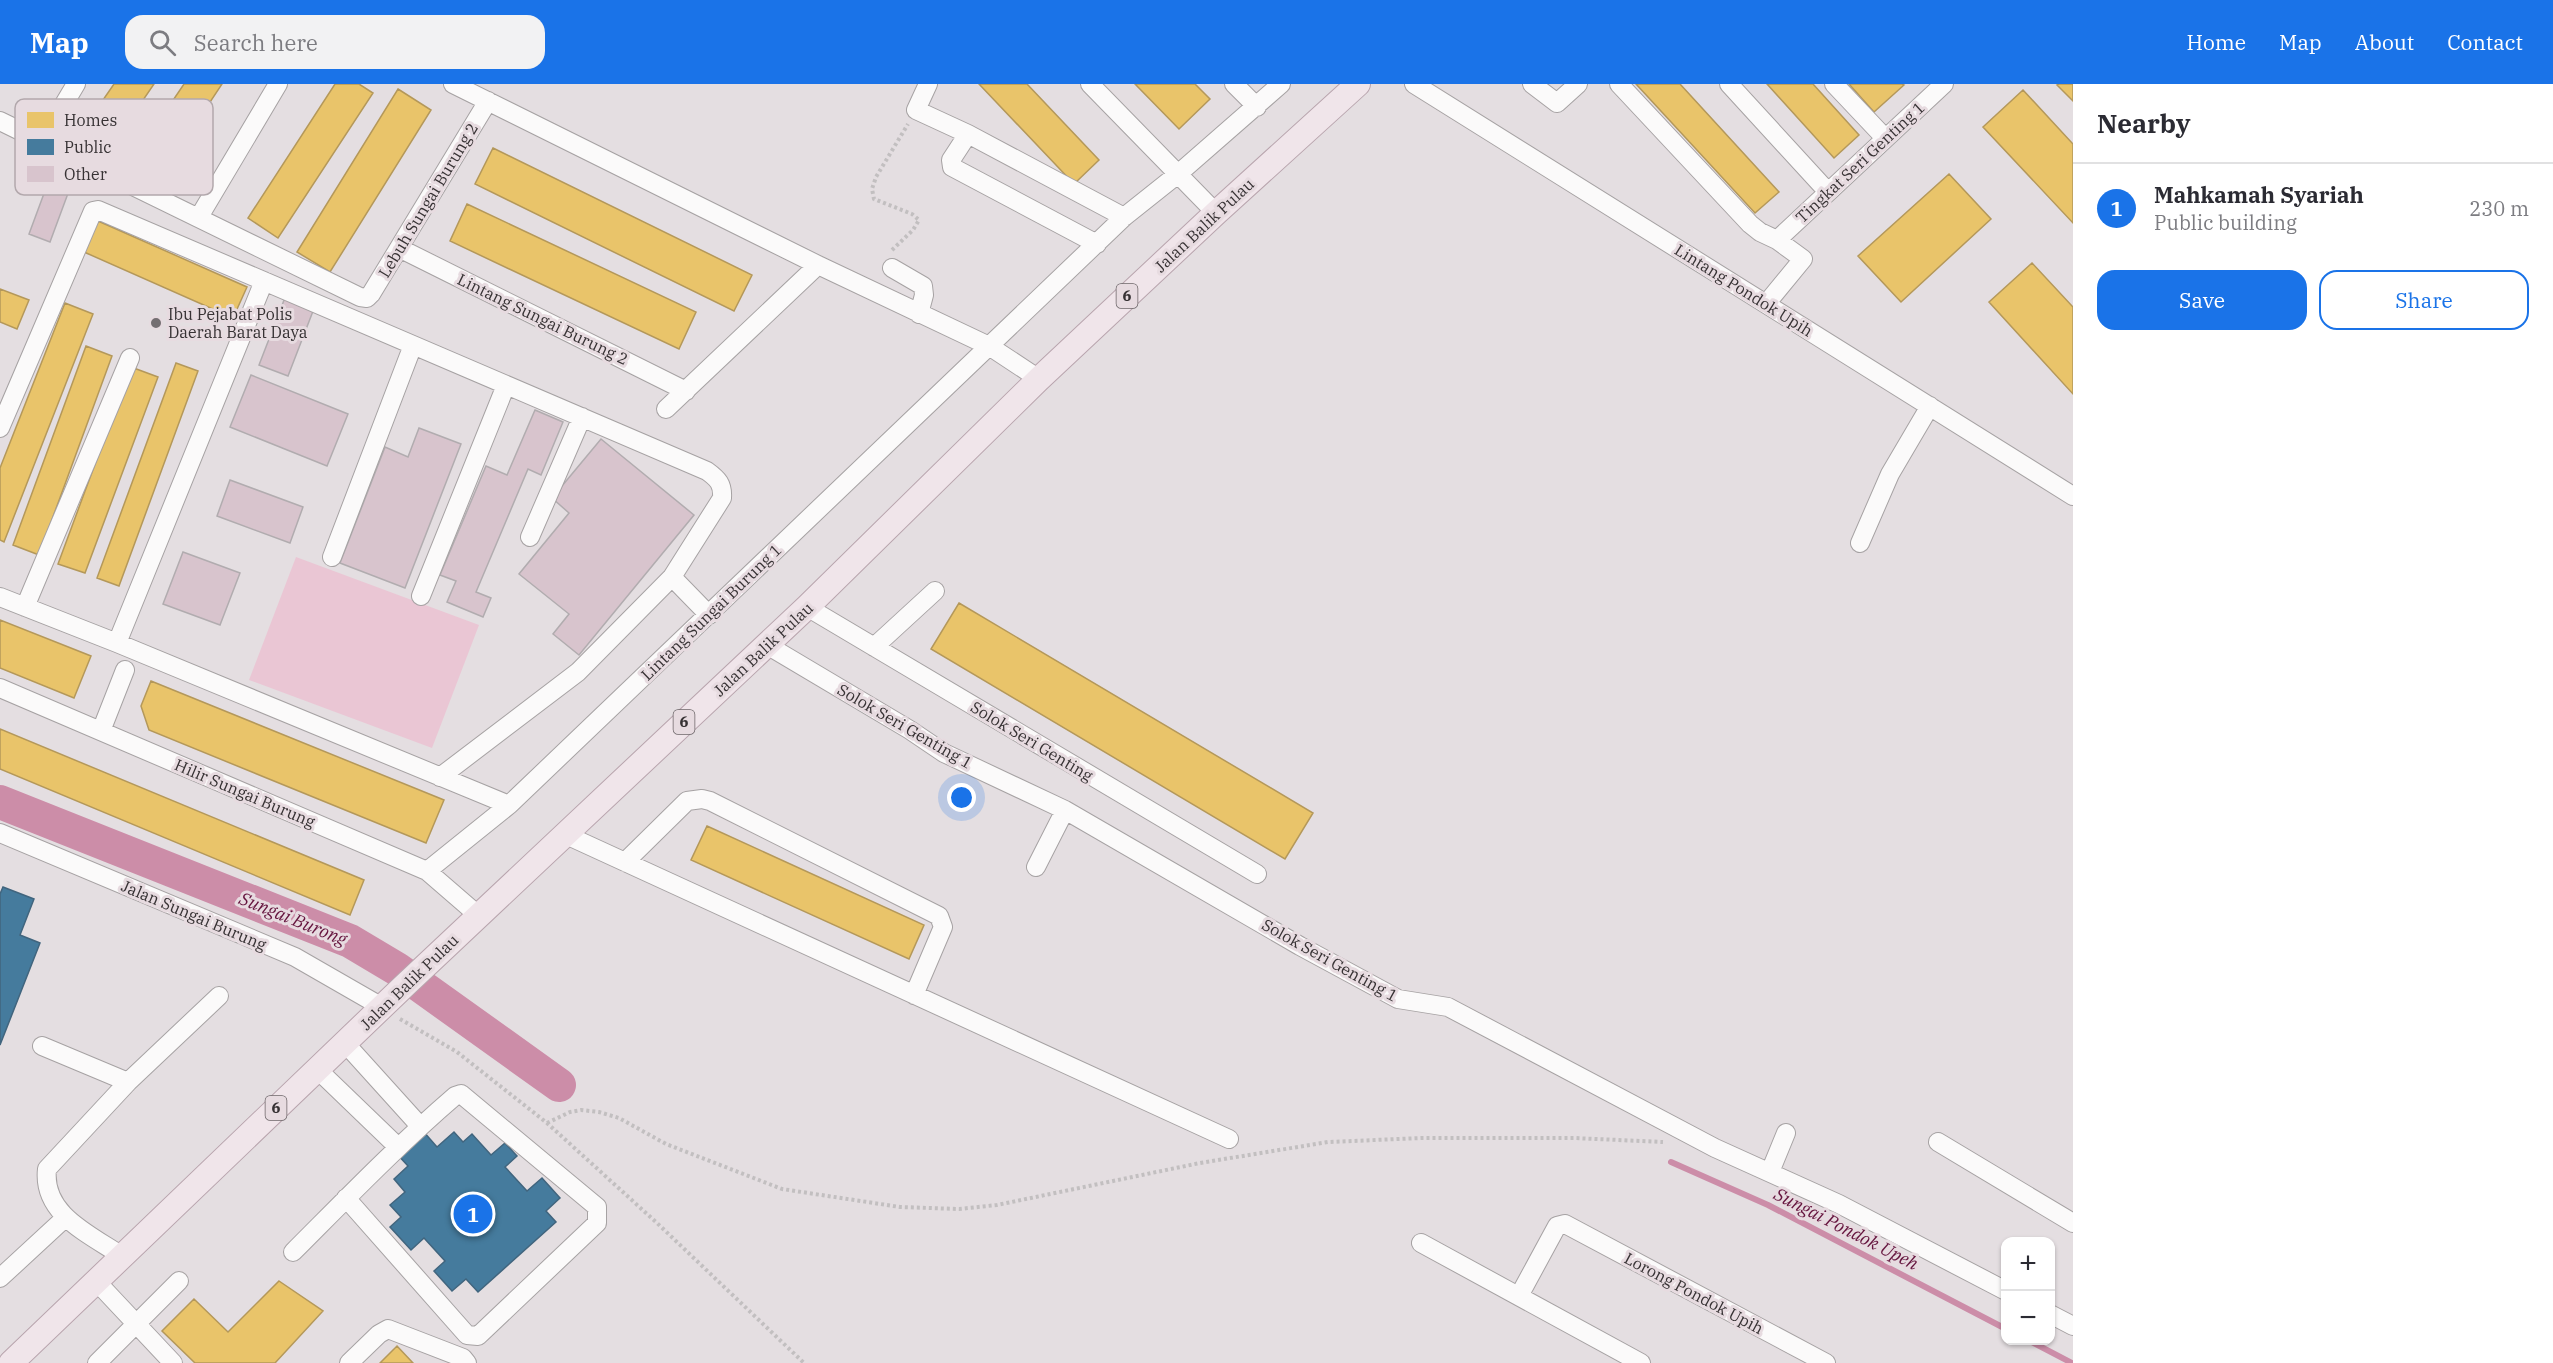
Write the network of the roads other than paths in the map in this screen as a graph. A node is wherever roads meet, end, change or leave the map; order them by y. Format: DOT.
graph roads {
  1 [pos="76,84"];
  2 [pos="453,84"];
  3 [pos="928,84"];
  4 [pos="1090,84"];
  5 [pos="1234,84"];
  6 [pos="1281,84"];
  7 [pos="1414,84"];
  8 [pos="1532,84"];
  9 [pos="1578,84"];
  10 [pos="1619,84"];
  11 [pos="1729,84"];
  12 [pos="1834,84"];
  13 [pos="1944,84"];
  14 [pos="275,85"];
  15 [pos="1346,88"];
  16 [pos="67,99"];
  17 [pos="488,101"];
  18 [pos="1257,107"];
  19 [pos="0,121"];
  20 [pos="15,128"];
  21 [pos="968,134"];
  22 [pos="1886,138"];
  23 [pos="1178,174"];
  24 [pos="1828,192"];
  25 [pos="213,193"];
  26 [pos="154,195"];
  27 [pos="212,195"];
  28 [pos="1216,213"];
  29 [pos="199,217"];
  30 [pos="1124,217"];
  31 [pos="1777,240"];
  32 [pos="1097,244"];
  33 [pos="399,248"];
  34 [pos="818,265"];
  35 [pos="892,268"];
  36 [pos="264,281"];
  37 [pos="1766,304"];
  38 [pos="919,314"];
  39 [pos="413,345"];
  40 [pos="989,346"];
  41 [pos="130,358"];
  42 [pos="1039,379"];
  43 [pos="506,385"];
  44 [pos="686,391"];
  45 [pos="1930,406"];
  46 [pos="666,410"];
  47 [pos="582,417"];
  48 [pos="0,428"];
  49 [pos="2073,496"];
  50 [pos="530,537"];
  51 [pos="1860,543"];
  52 [pos="332,557"];
  53 [pos="672,577"];
  54 [pos="935,591"];
  55 [pos="421,596"];
  56 [pos="0,597"];
  57 [pos="25,607"];
  58 [pos="807,608"];
  59 [pos="709,615"];
  60 [pos="117,643"];
  61 [pos="767,645"];
  62 [pos="873,647"];
  63 [pos="125,670"];
  64 [pos="0,688"];
  65 [pos="101,731"];
  66 [pos="440,777"];
  67 [pos="509,805"];
  68 [pos="1065,810"];
  69 [pos="0,834"];
  70 [pos="564,834"];
  71 [pos="625,862"];
  72 [pos="1036,867"];
  73 [pos="427,871"];
  74 [pos="1257,874"];
  75 [pos="478,916"];
  76 [pos="914,995"];
  77 [pos="219,996"];
  78 [pos="382,1008"];
  79 [pos="345,1043"];
  80 [pos="42,1046"];
  81 [pos="317,1069"];
  82 [pos="128,1082"];
  83 [pos="420,1126"];
  84 [pos="1786,1133"];
  85 [pos="1229,1139"];
  86 [pos="1938,1142"];
  87 [pos="398,1147"];
  88 [pos="1770,1172"];
  89 [pos="346,1198"];
  90 [pos="65,1218"];
  91 [pos="2073,1223"];
  92 [pos="1421,1243"];
  93 [pos="293,1252"];
  94 [pos="122,1256"];
  95 [pos="2,1270"];
  96 [pos="96,1281"];
  97 [pos="179,1281"];
  98 [pos="2001,1288"];
  99 [pos="1519,1296"];
  100 [pos="2055,1317"];
  101 [pos="137,1325"];
  102 [pos="2073,1326"];
  103 [pos="11,1363"];
  104 [pos="97,1363"];
  105 [pos="172,1363"];
  106 [pos="350,1363"];
  107 [pos="467,1363"];
  108 [pos="1641,1363"];
  109 [pos="1826,1363"];
  1 -- 16 [label="street"];
  2 -- 17 [label="street"];
  3 -- 21 [label="street"];
  4 -- 23 [label="street"];
  5 -- 18 [label="street"];
  6 -- 18 [label="street, Lintang Sungai Burung 1"];
  7 -- 37 [label="street, Lintang Pondok Upih"];
  8 -- 9 [label="street"];
  10 -- 31 [label="street"];
  11 -- 24 [label="street"];
  12 -- 22 [label="street"];
  13 -- 22 [label="street, Tingkat Seri Genting 1"];
  14 -- 25 [label="street"];
  15 -- 28 [label="main road, Jalan Balik Pulau / 6"];
  17 -- 33 [label="street, Lebuh Sungai Burung 2"];
  17 -- 34 [label="street"];
  18 -- 23 [label="street, Lintang Sungai Burung 1"];
  19 -- 20 [label="street"];
  21 -- 30 [label="street"];
  21 -- 32 [label="street"];
  22 -- 24 [label="street, Tingkat Seri Genting 1"];
  23 -- 28 [label="street"];
  23 -- 30 [label="street, Lintang Sungai Burung 1"];
  24 -- 31 [label="street, Tingkat Seri Genting 1"];
  26 -- 29 [label="street"];
  27 -- 29 [label="street"];
  28 -- 42 [label="main road, Jalan Balik Pulau / 6"];
  29 -- 33 [label="street, Lebuh Sungai Burung 2"];
  30 -- 32 [label="street, Lintang Sungai Burung 1"];
  31 -- 37 [label="street"];
  32 -- 40 [label="street, Lintang Sungai Burung 1"];
  33 -- 44 [label="street, Lintang Sungai Burung 2"];
  34 -- 38 [label="street"];
  34 -- 44 [label="street"];
  35 -- 38 [label="street"];
  36 -- 39 [label="street"];
  36 -- 48 [label="street"];
  36 -- 60 [label="street"];
  37 -- 45 [label="street, Lintang Pondok Upih"];
  38 -- 40 [label="street"];
  39 -- 43 [label="street"];
  39 -- 52 [label="street"];
  40 -- 42 [label="street"];
  40 -- 59 [label="street, Lintang Sungai Burung 1"];
  41 -- 57 [label="street"];
  42 -- 58 [label="main road, Jalan Balik Pulau / 6"];
  43 -- 47 [label="street"];
  43 -- 55 [label="street"];
  44 -- 46 [label="street"];
  45 -- 49 [label="street, Lintang Pondok Upih"];
  45 -- 51 [label="street"];
  47 -- 50 [label="street"];
  47 -- 53 [label="street"];
  53 -- 59 [label="street"];
  53 -- 66 [label="street"];
  54 -- 62 [label="street"];
  56 -- 57 [label="street"];
  57 -- 60 [label="street"];
  58 -- 61 [label="main road, Jalan Balik Pulau / 6"];
  58 -- 62 [label="street, Solok Seri Genting"];
  59 -- 67 [label="street, Lintang Sungai Burung 1"];
  60 -- 66 [label="street"];
  61 -- 68 [label="street, Solok Seri Genting 1"];
  61 -- 70 [label="main road, Jalan Balik Pulau / 6"];
  62 -- 74 [label="street, Solok Seri Genting"];
  63 -- 65 [label="street"];
  64 -- 65 [label="street, Hilir Sungai Burung"];
  65 -- 73 [label="street, Hilir Sungai Burung"];
  66 -- 67 [label="street"];
  67 -- 73 [label="street, Lintang Sungai Burung 1"];
  68 -- 72 [label="street"];
  68 -- 88 [label="street, Solok Seri Genting 1"];
  69 -- 78 [label="street, Jalan Sungai Burung"];
  70 -- 71 [label="street"];
  70 -- 75 [label="main road, Jalan Balik Pulau / 6"];
  71 -- 76 [label="street"];
  71 -- 76 [label="street"];
  73 -- 75 [label="street, Hilir Sungai Burung"];
  75 -- 78 [label="main road, Jalan Balik Pulau / 6"];
  76 -- 85 [label="street"];
  77 -- 82 [label="street"];
  78 -- 79 [label="main road, Jalan Balik Pulau / 6"];
  79 -- 81 [label="main road, Jalan Balik Pulau / 6"];
  79 -- 83 [label="street"];
  80 -- 82 [label="street"];
  81 -- 87 [label="street"];
  81 -- 94 [label="main road, Jalan Balik Pulau / 6"];
  82 -- 90 [label="street"];
  83 -- 87 [label="street"];
  83 -- 89 [label="street"];
  84 -- 88 [label="street"];
  86 -- 91 [label="street"];
  87 -- 89 [label="street"];
  88 -- 98 [label="street, Solok Seri Genting 1"];
  89 -- 93 [label="street"];
  90 -- 94 [label="street"];
  90 -- 95 [label="street"];
  92 -- 99 [label="street"];
  94 -- 96 [label="main road, Jalan Balik Pulau / 6"];
  96 -- 101 [label="street"];
  96 -- 103 [label="main road, Jalan Balik Pulau / 6"];
  97 -- 101 [label="street"];
  99 -- 108 [label="street"];
  99 -- 109 [label="street, Lorong Pondok Upih"];
  100 -- 102 [label="street"];
  101 -- 104 [label="street"];
  101 -- 105 [label="street"];
  106 -- 107 [label="street"];
}
